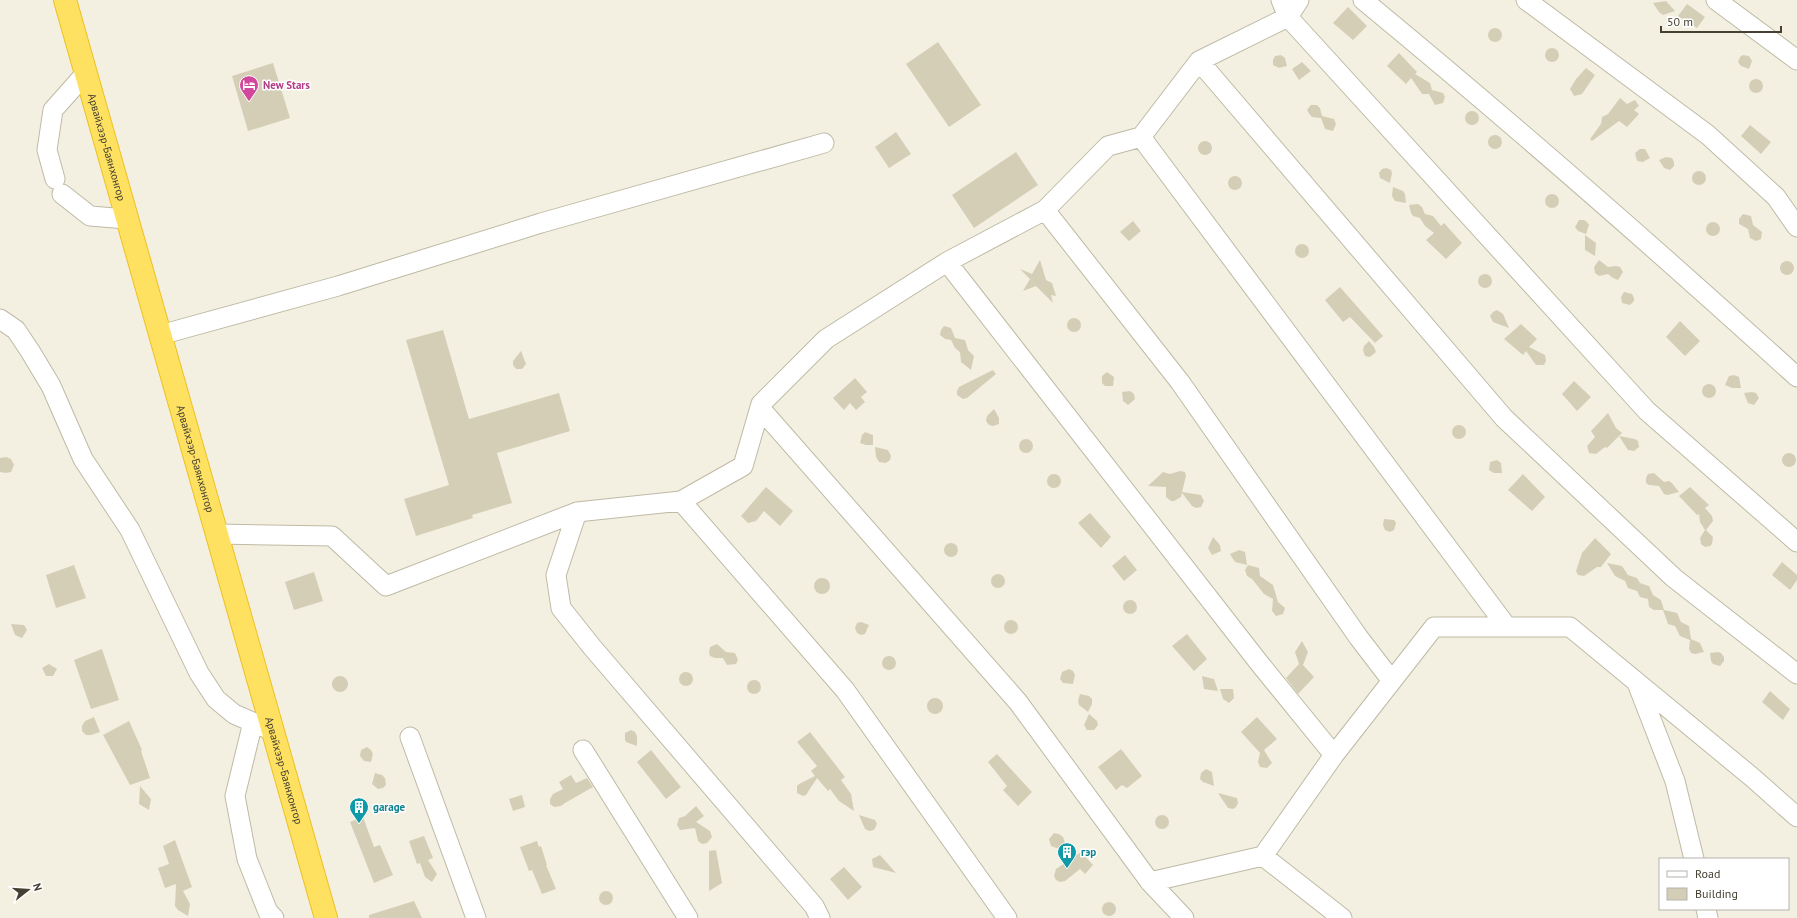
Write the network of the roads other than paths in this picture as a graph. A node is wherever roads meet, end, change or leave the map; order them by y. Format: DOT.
graph roads {
  1 [pos="65,0"];
  2 [pos="1281,0"];
  3 [pos="1299,0"];
  4 [pos="1363,0"];
  5 [pos="1526,0"];
  6 [pos="1716,0"];
  7 [pos="1288,17"];
  8 [pos="1797,60"];
  9 [pos="1199,61"];
  10 [pos="86,73"];
  11 [pos="1141,137"];
  12 [pos="824,143"];
  13 [pos="1045,210"];
  14 [pos="127,219"];
  15 [pos="1797,227"];
  16 [pos="947,262"];
  17 [pos="0,319"];
  18 [pos="160,335"];
  19 [pos="1797,377"];
  20 [pos="760,408"];
  21 [pos="681,501"];
  22 [pos="577,512"];
  23 [pos="217,534"];
  24 [pos="1797,542"];
  25 [pos="1507,627"];
  26 [pos="1797,674"];
  27 [pos="1392,681"];
  28 [pos="1636,681"];
  29 [pos="263,726"];
  30 [pos="410,737"];
  31 [pos="583,750"];
  32 [pos="1334,755"];
  33 [pos="1797,817"];
  34 [pos="1263,856"];
  35 [pos="1694,858"];
  36 [pos="1150,882"];
  37 [pos="274,918"];
  38 [pos="326,918"];
  39 [pos="476,918"];
  40 [pos="688,918"];
  41 [pos="820,918"];
  42 [pos="1007,918"];
  43 [pos="1184,918"];
  44 [pos="1342,918"];
  1 -- 10 [label="highway, Арвайхээр-Баянхонгор"];
  2 -- 7 [label="street"];
  3 -- 7 [label="street"];
  4 -- 19 [label="street"];
  5 -- 15 [label="street"];
  6 -- 8 [label="street"];
  7 -- 9 [label="street"];
  7 -- 24 [label="street"];
  9 -- 11 [label="street"];
  9 -- 26 [label="street"];
  10 -- 14 [label="highway, Арвайхээр-Баянхонгор"];
  10 -- 14 [label="street"];
  11 -- 13 [label="street"];
  11 -- 25 [label="street"];
  12 -- 18 [label="street"];
  13 -- 16 [label="street"];
  13 -- 27 [label="street"];
  14 -- 18 [label="highway, Арвайхээр-Баянхонгор"];
  16 -- 20 [label="street"];
  16 -- 32 [label="street"];
  17 -- 29 [label="street"];
  18 -- 23 [label="highway, Арвайхээр-Баянхонгор"];
  20 -- 21 [label="street"];
  20 -- 36 [label="street"];
  21 -- 22 [label="street"];
  21 -- 42 [label="street"];
  22 -- 23 [label="street"];
  22 -- 41 [label="street"];
  23 -- 29 [label="highway, Арвайхээр-Баянхонгор"];
  25 -- 27 [label="street"];
  25 -- 28 [label="street"];
  27 -- 32 [label="street"];
  28 -- 33 [label="street"];
  28 -- 35 [label="street"];
  29 -- 37 [label="street"];
  29 -- 38 [label="highway, Арвайхээр-Баянхонгор"];
  30 -- 39 [label="street"];
  31 -- 40 [label="street"];
  32 -- 34 [label="street"];
  34 -- 36 [label="street"];
  34 -- 44 [label="street"];
  36 -- 43 [label="street"];
}
